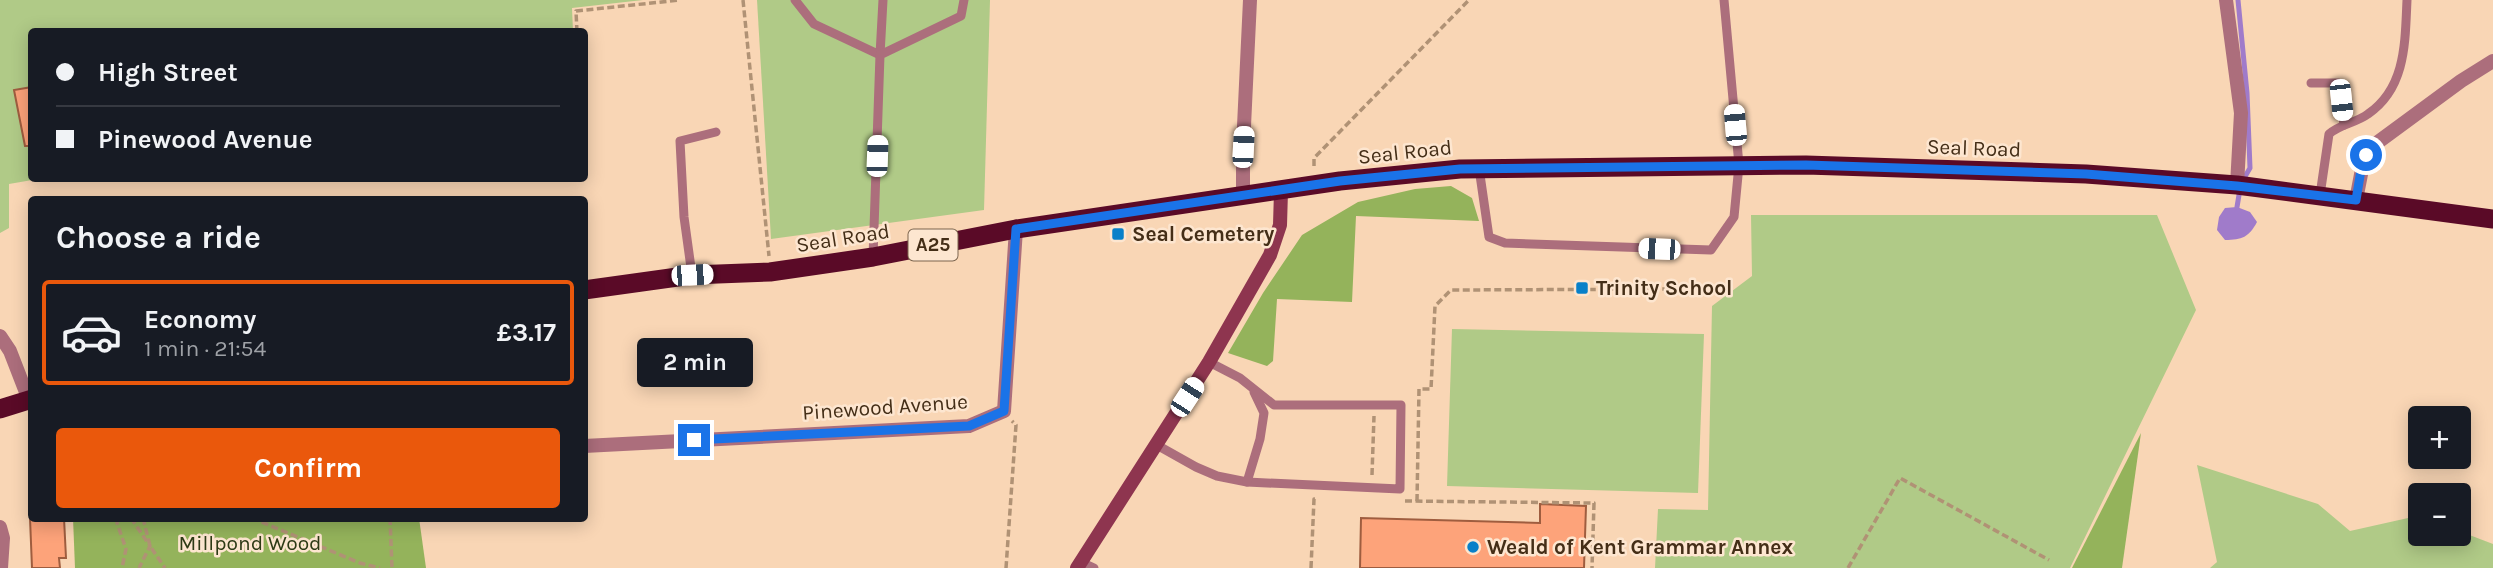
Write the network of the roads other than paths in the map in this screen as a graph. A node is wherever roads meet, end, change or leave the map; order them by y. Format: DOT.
graph roads {
  1 [pos="795,0"];
  2 [pos="883,0"];
  3 [pos="964,0"];
  4 [pos="1250,0"];
  5 [pos="1724,0"];
  6 [pos="2226,0"];
  7 [pos="2407,0"];
  8 [pos="880,55"];
  9 [pos="2493,61"];
  10 [pos="2311,83"];
  11 [pos="2344,125"];
  12 [pos="716,132"];
  13 [pos="1739,164"];
  14 [pos="1479,168"];
  15 [pos="2237,186"];
  16 [pos="1281,191"];
  17 [pos="2319,195"];
  18 [pos="1243,196"];
  19 [pos="2356,200"];
  20 [pos="2493,219"];
  21 [pos="1016,229"];
  22 [pos="873,257"];
  23 [pos="692,275"];
  24 [pos="588,289"];
  25 [pos="0,336"];
  26 [pos="1209,362"];
  27 [pos="1251,388"];
  28 [pos="28,394"];
  29 [pos="28,400"];
  30 [pos="0,410"];
  31 [pos="1155,443"];
  32 [pos="588,446"];
  33 [pos="1247,482"];
  34 [pos="1,534"];
  35 [pos="1084,566"];
  36 [pos="1,568"];
  1 -- 8 [label="lane"];
  2 -- 8 [label="lane"];
  3 -- 8 [label="lane"];
  4 -- 18 [label="street"];
  5 -- 13 [label="lane"];
  6 -- 15 [label="street"];
  7 -- 11 [label="lane"];
  8 -- 22 [label="lane"];
  9 -- 19 [label="street"];
  10 -- 11 [label="lane"];
  11 -- 17 [label="lane"];
  12 -- 23 [label="lane"];
  13 -- 14 [label="highway, Seal Road / A25"];
  13 -- 14 [label="lane"];
  13 -- 15 [label="highway, Seal Road / A25"];
  14 -- 16 [label="highway, Seal Road / A25"];
  15 -- 17 [label="highway, A25"];
  16 -- 18 [label="highway, Seal Road / A25"];
  16 -- 26 [label="main road"];
  17 -- 19 [label="highway, A25"];
  18 -- 21 [label="highway, Seal Road / A25"];
  19 -- 20 [label="highway, A25"];
  21 -- 22 [label="highway, Seal Road / A25"];
  21 -- 32 [label="street, Pinewood Avenue"];
  22 -- 23 [label="highway, Seal Road / A25"];
  23 -- 24 [label="highway, Seal Road / A25"];
  25 -- 28 [label="street"];
  26 -- 27 [label="lane"];
  26 -- 31 [label="main road"];
  27 -- 33 [label="lane"];
  27 -- 33 [label="lane"];
  29 -- 30 [label="highway"];
  31 -- 33 [label="lane"];
  31 -- 35 [label="main road"];
  34 -- 36 [label="street"];
}
